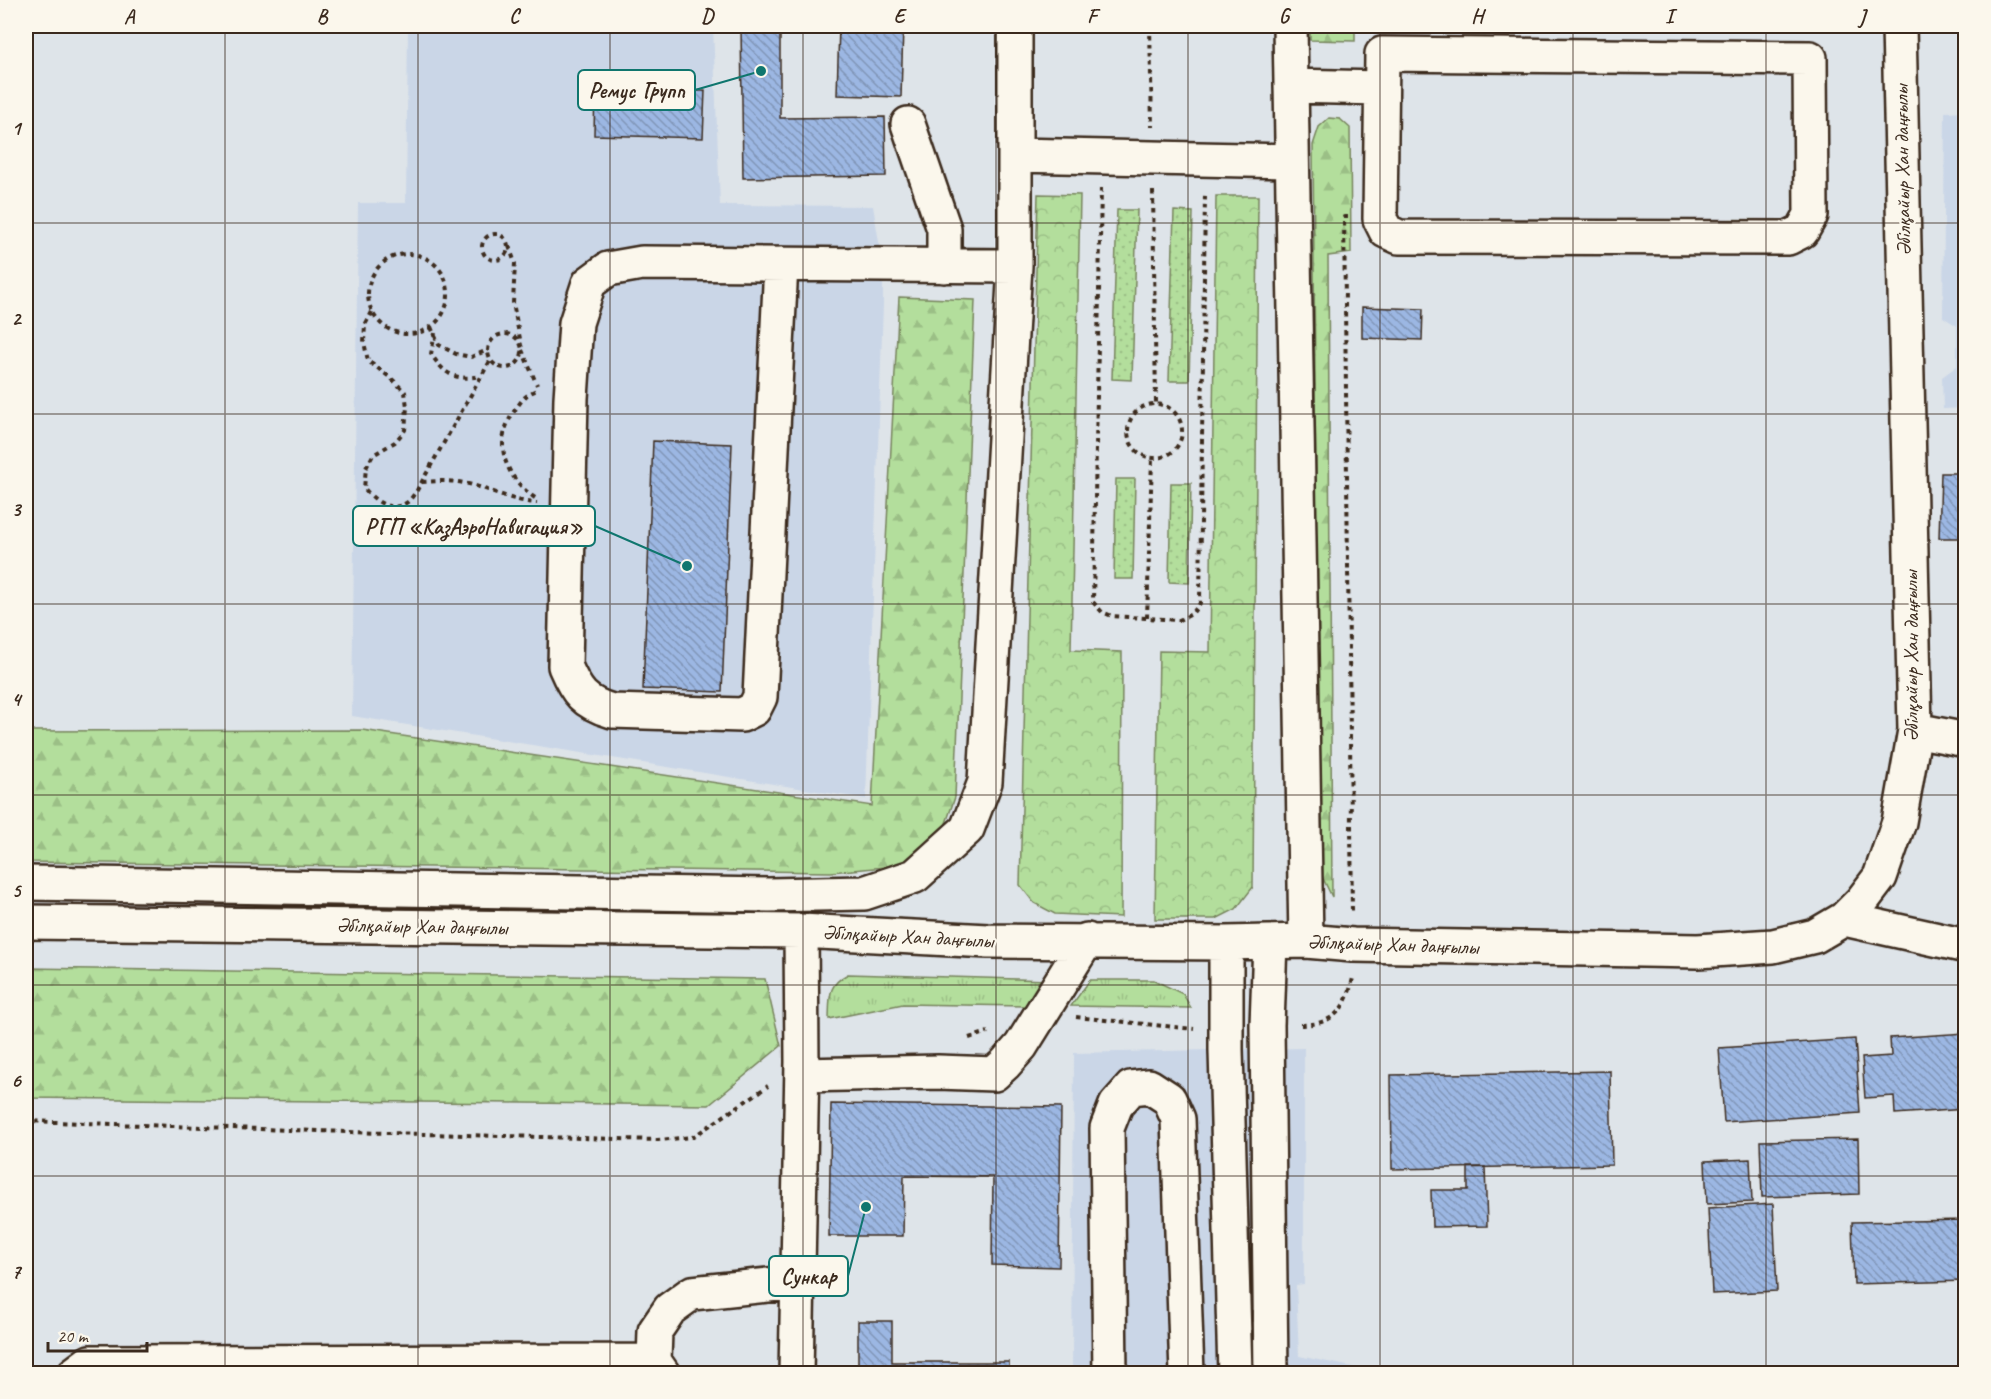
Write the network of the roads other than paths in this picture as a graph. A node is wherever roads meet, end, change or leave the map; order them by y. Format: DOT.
graph roads {
  1 [pos="1015,26"];
  2 [pos="1290,26"];
  3 [pos="1899,26"];
  4 [pos="1291,86"];
  5 [pos="1381,88"];
  6 [pos="908,124"];
  7 [pos="1015,155"];
  8 [pos="1292,161"];
  9 [pos="782,264"];
  10 [pos="944,266"];
  11 [pos="1015,266"];
  12 [pos="1915,730"];
  13 [pos="1965,740"];
  14 [pos="26,883"];
  15 [pos="1844,919"];
  16 [pos="26,922"];
  17 [pos="801,931"];
  18 [pos="1087,940"];
  19 [pos="1306,941"];
  20 [pos="1270,942"];
  21 [pos="1226,943"];
  22 [pos="1965,946"];
  23 [pos="802,1069"];
  24 [pos="797,1282"];
  25 [pos="658,1367"];
  26 [pos="75,1374"];
  27 [pos="796,1374"];
  28 [pos="1110,1374"];
  29 [pos="1187,1374"];
  30 [pos="1235,1374"];
  31 [pos="1271,1374"];
  1 -- 7 [label="street"];
  2 -- 4 [label="street"];
  3 -- 12 [label="street, Әбілқайыр Хан даңғылы"];
  4 -- 5 [label="street"];
  4 -- 8 [label="street"];
  5 -- 5 [label="street"];
  6 -- 10 [label="street"];
  7 -- 8 [label="street"];
  7 -- 11 [label="street"];
  8 -- 19 [label="street"];
  9 -- 9 [label="street"];
  9 -- 10 [label="street"];
  10 -- 11 [label="street"];
  11 -- 14 [label="street, Әбілқайыр Хан даңғылы"];
  12 -- 13 [label="street"];
  12 -- 15 [label="street, Әбілқайыр Хан даңғылы"];
  15 -- 19 [label="street, Әбілқайыр Хан даңғылы"];
  15 -- 22 [label="street"];
  16 -- 17 [label="street, Әбілқайыр Хан даңғылы"];
  17 -- 18 [label="street, Әбілқайыр Хан даңғылы"];
  17 -- 23 [label="street"];
  18 -- 21 [label="street, Әбілқайыр Хан даңғылы"];
  18 -- 23 [label="street"];
  19 -- 20 [label="street, Әбілқайыр Хан даңғылы"];
  20 -- 21 [label="street, Әбілқайыр Хан даңғылы"];
  20 -- 31 [label="street"];
  21 -- 30 [label="street"];
  23 -- 24 [label="street"];
  24 -- 25 [label="street"];
  24 -- 27 [label="street"];
  25 -- 26 [label="street"];
  28 -- 29 [label="street"];
}
